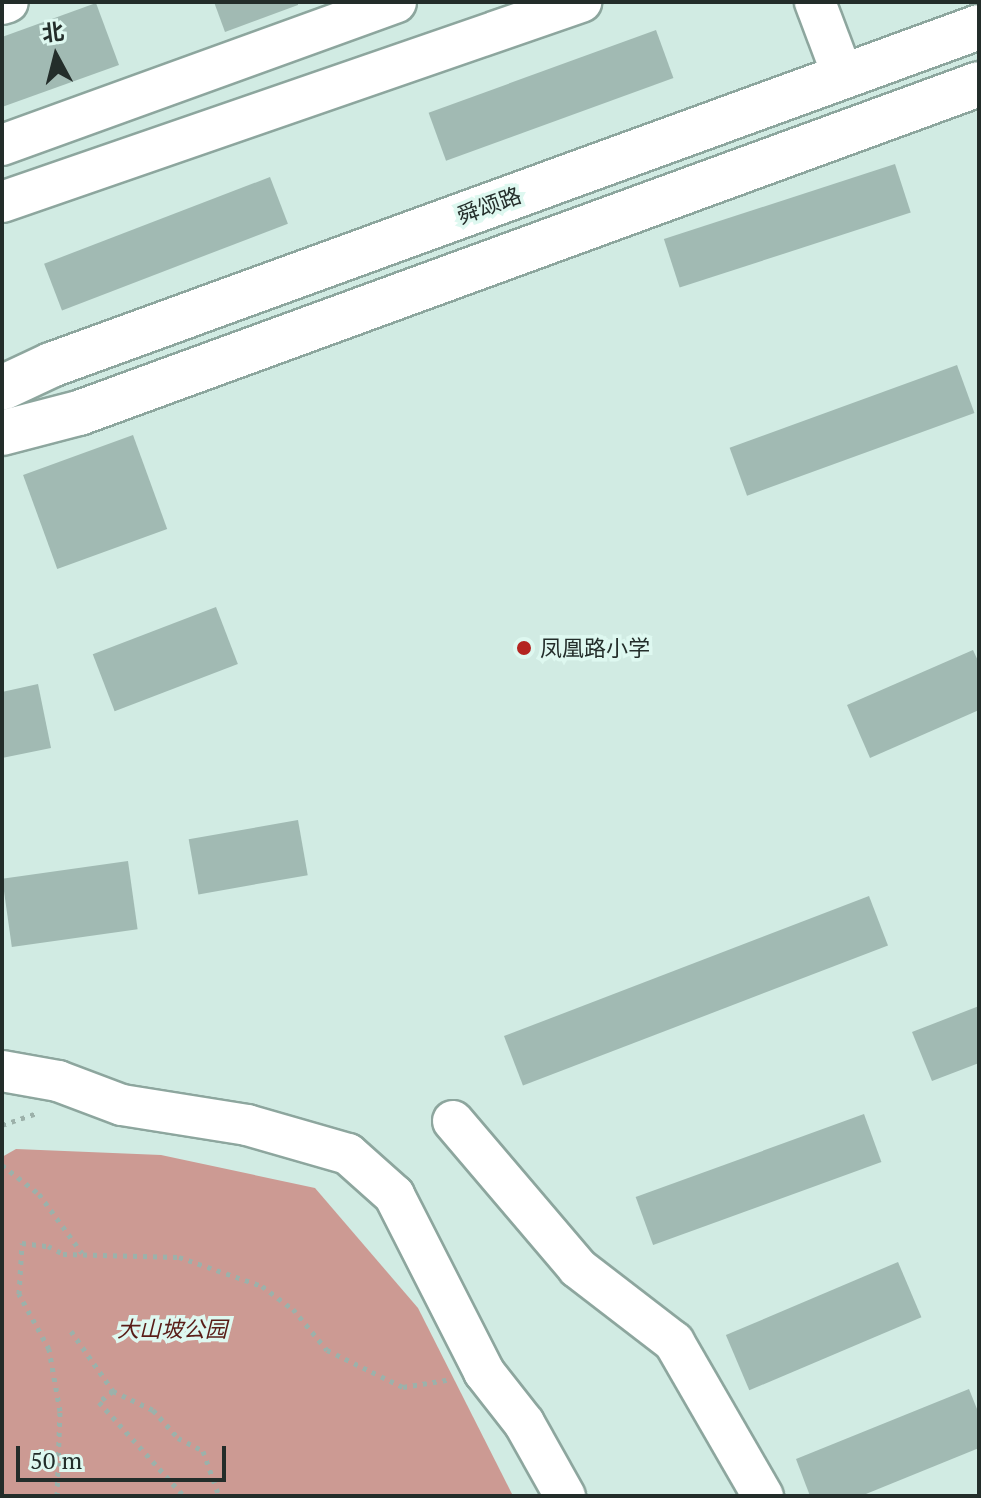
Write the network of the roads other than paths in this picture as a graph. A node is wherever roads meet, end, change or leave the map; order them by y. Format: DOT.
graph roads {
  1 [pos="8,2"];
  2 [pos="396,2"];
  3 [pos="581,2"];
  4 [pos="815,2"];
  5 [pos="2,4"];
  6 [pos="979,27"];
  7 [pos="843,76"];
  8 [pos="979,84"];
  9 [pos="2,145"];
  10 [pos="2,202"];
  11 [pos="2,388"];
  12 [pos="2,433"];
  13 [pos="2,1071"];
  14 [pos="453,1121"];
  15 [pos="565,1496"];
  16 [pos="763,1496"];
  1 -- 5 [label="lane"];
  2 -- 9 [label="lane"];
  3 -- 10 [label="lane"];
  4 -- 7 [label="lane"];
  6 -- 7 [label="main road, 舜颂路"];
  7 -- 11 [label="main road, 舜颂路"];
  8 -- 12 [label="main road"];
  13 -- 15 [label="lane"];
  14 -- 16 [label="lane"];
}
